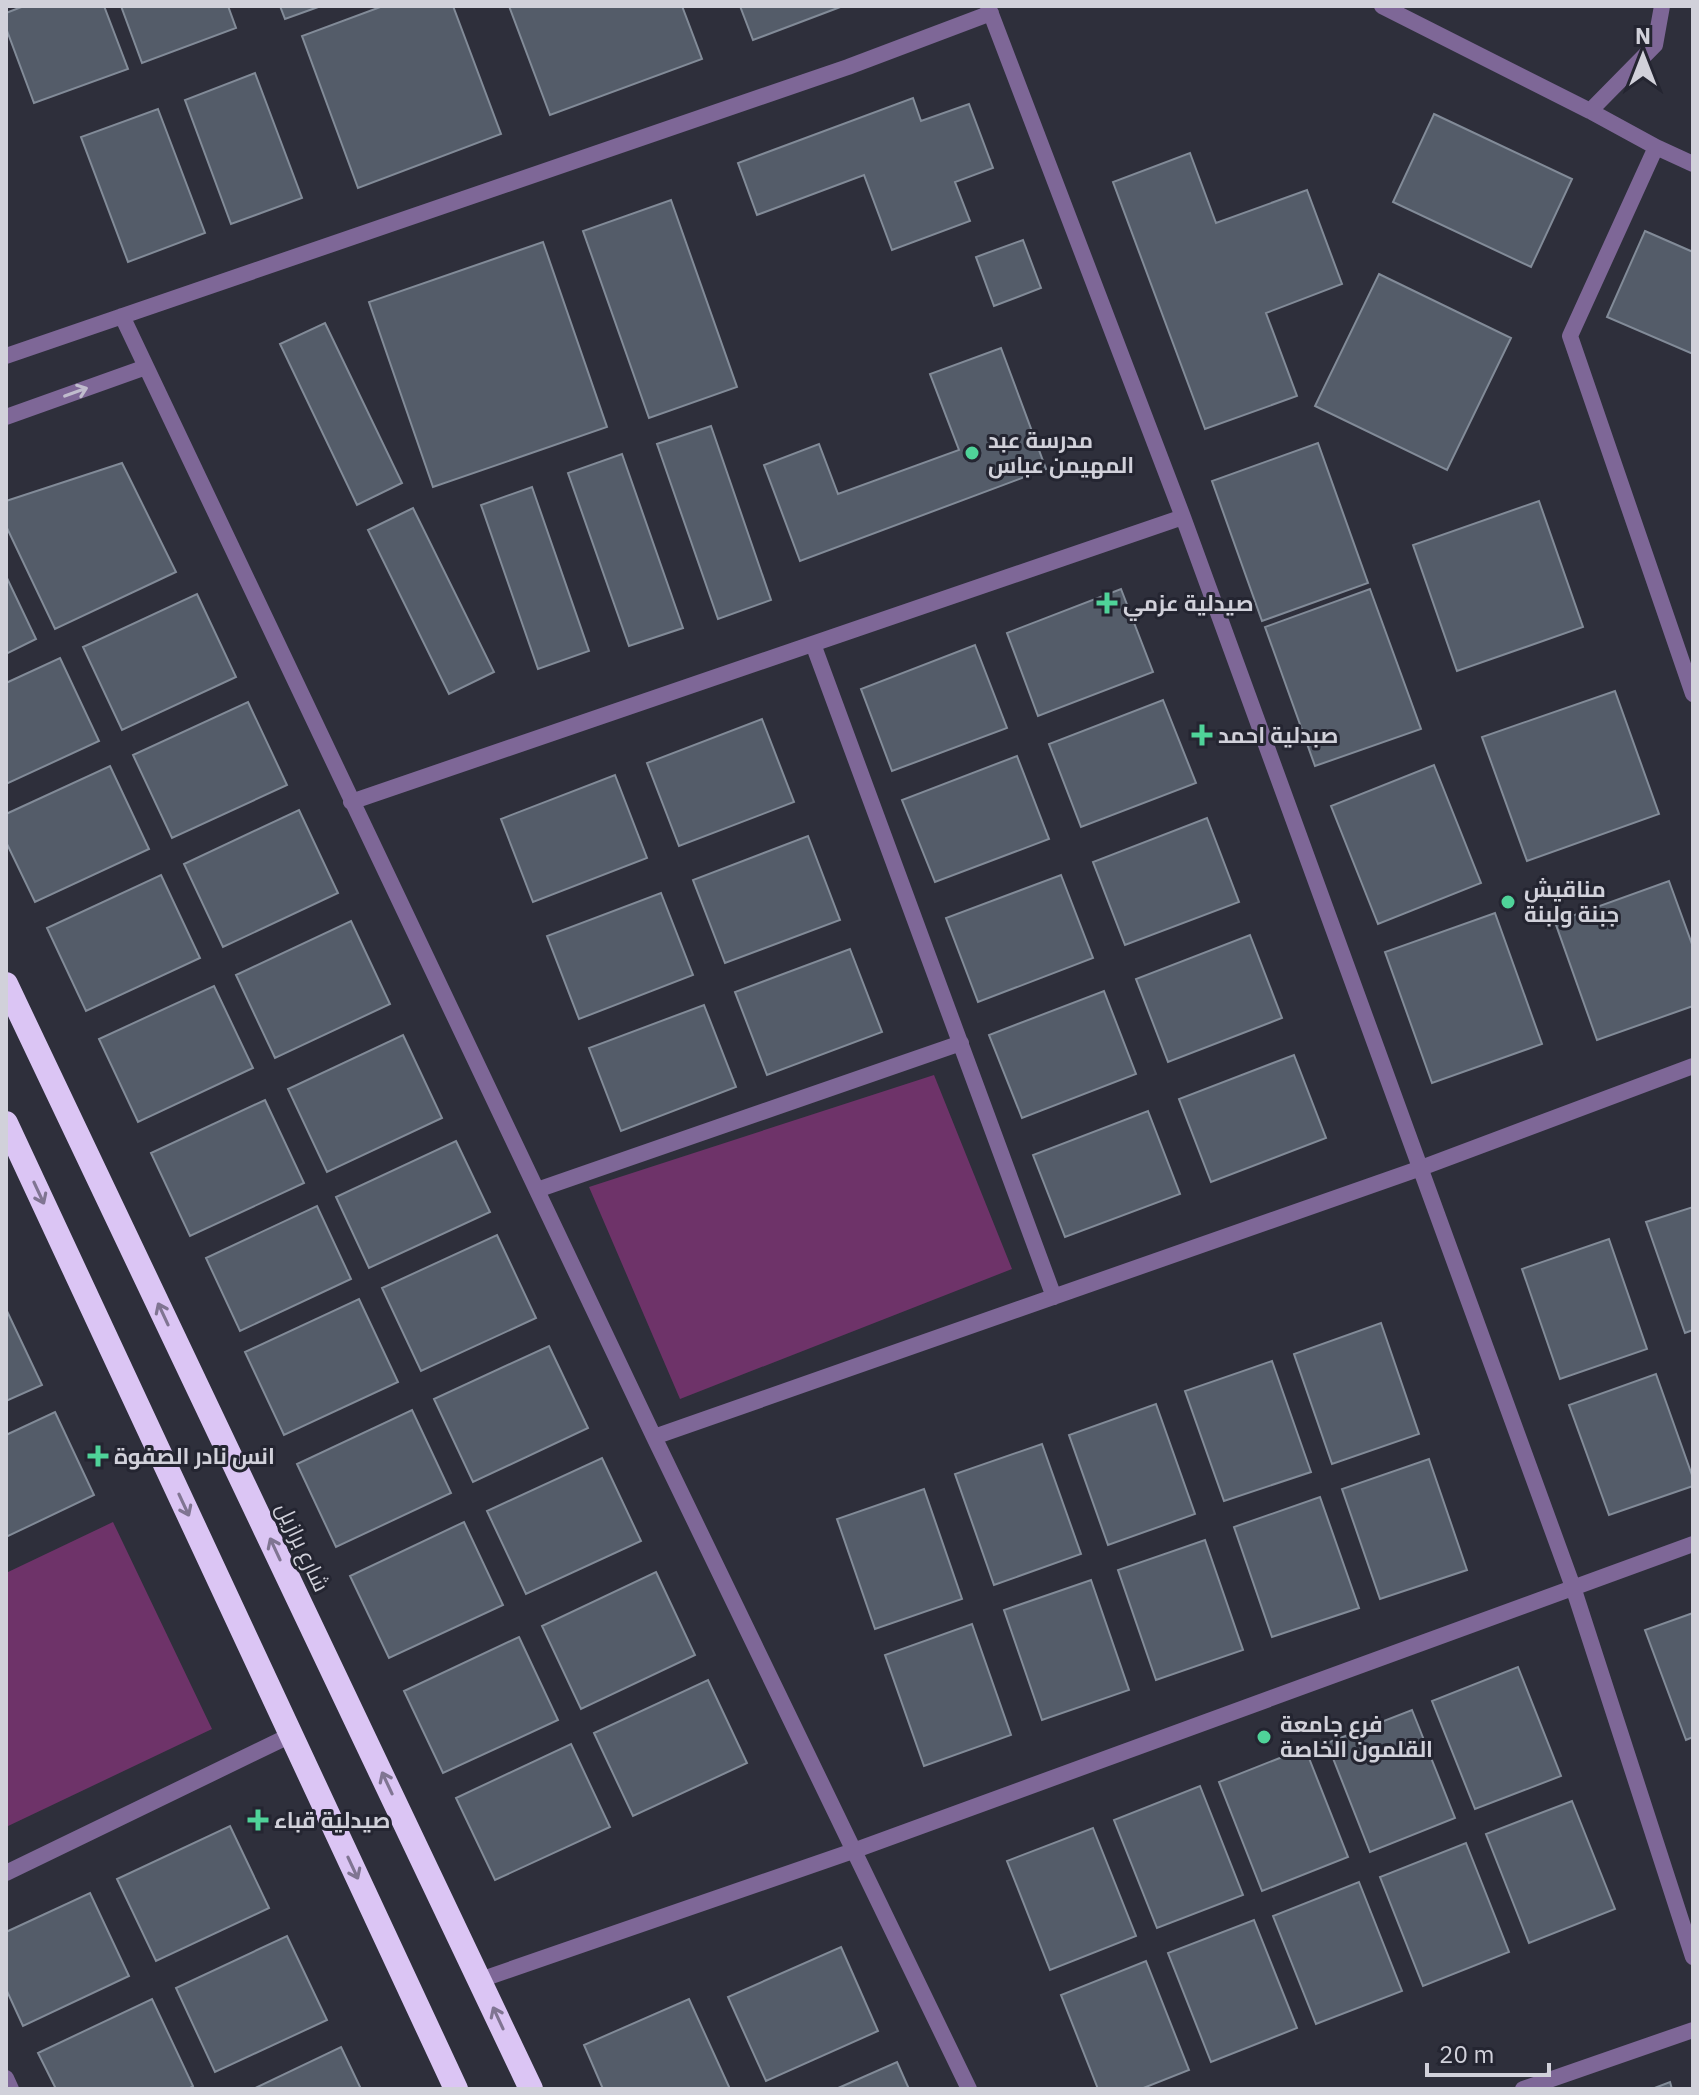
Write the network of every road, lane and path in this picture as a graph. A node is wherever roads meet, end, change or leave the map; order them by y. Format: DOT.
graph roads {
  1 [pos="1382,6"];
  2 [pos="1662,6"];
  3 [pos="989,10"];
  4 [pos="1590,111"];
  5 [pos="1656,147"];
  6 [pos="1693,164"];
  7 [pos="122,316"];
  8 [pos="6,356"];
  9 [pos="146,367"];
  10 [pos="6,417"];
  11 [pos="1183,517"];
  12 [pos="813,644"];
  13 [pos="1693,694"];
  14 [pos="351,802"];
  15 [pos="6,984"];
  16 [pos="961,1043"];
  17 [pos="1693,1066"];
  18 [pos="6,1123"];
  19 [pos="1421,1168"];
  20 [pos="537,1190"];
  21 [pos="1054,1297"];
  22 [pos="654,1437"];
  23 [pos="1693,1544"];
  24 [pos="1573,1587"];
  25 [pos="291,1735"];
  26 [pos="853,1851"];
  27 [pos="6,1873"];
  28 [pos="1693,1957"];
  29 [pos="480,1980"];
  30 [pos="1693,2030"];
  31 [pos="6,2078"];
  32 [pos="11,2089"];
  33 [pos="456,2089"];
  34 [pos="531,2089"];
  35 [pos="969,2089"];
  36 [pos="1523,2089"];
  1 -- 4 [label="street"];
  2 -- 4 [label="street"];
  3 -- 7 [label="street"];
  3 -- 11 [label="street"];
  4 -- 5 [label="street"];
  5 -- 6 [label="street"];
  5 -- 13 [label="street"];
  7 -- 8 [label="street"];
  7 -- 9 [label="street"];
  10 -- 9 [label="street, one-way"];
  9 -- 14 [label="street"];
  11 -- 12 [label="street"];
  11 -- 19 [label="street"];
  12 -- 14 [label="street"];
  12 -- 16 [label="street"];
  14 -- 20 [label="street"];
  29 -- 15 [label="highway, شارع برازيل, one-way"];
  16 -- 20 [label="street"];
  16 -- 21 [label="street"];
  17 -- 19 [label="street"];
  18 -- 25 [label="highway, one-way"];
  19 -- 21 [label="street"];
  19 -- 24 [label="street"];
  20 -- 22 [label="street"];
  21 -- 22 [label="street"];
  22 -- 26 [label="street"];
  23 -- 24 [label="street"];
  24 -- 26 [label="street"];
  24 -- 28 [label="street"];
  25 -- 27 [label="street"];
  25 -- 33 [label="highway, one-way"];
  26 -- 29 [label="street"];
  26 -- 35 [label="street"];
  34 -- 29 [label="highway, شارع برازيل, one-way"];
  30 -- 36 [label="street"];
  31 -- 32 [label="street"];
}
